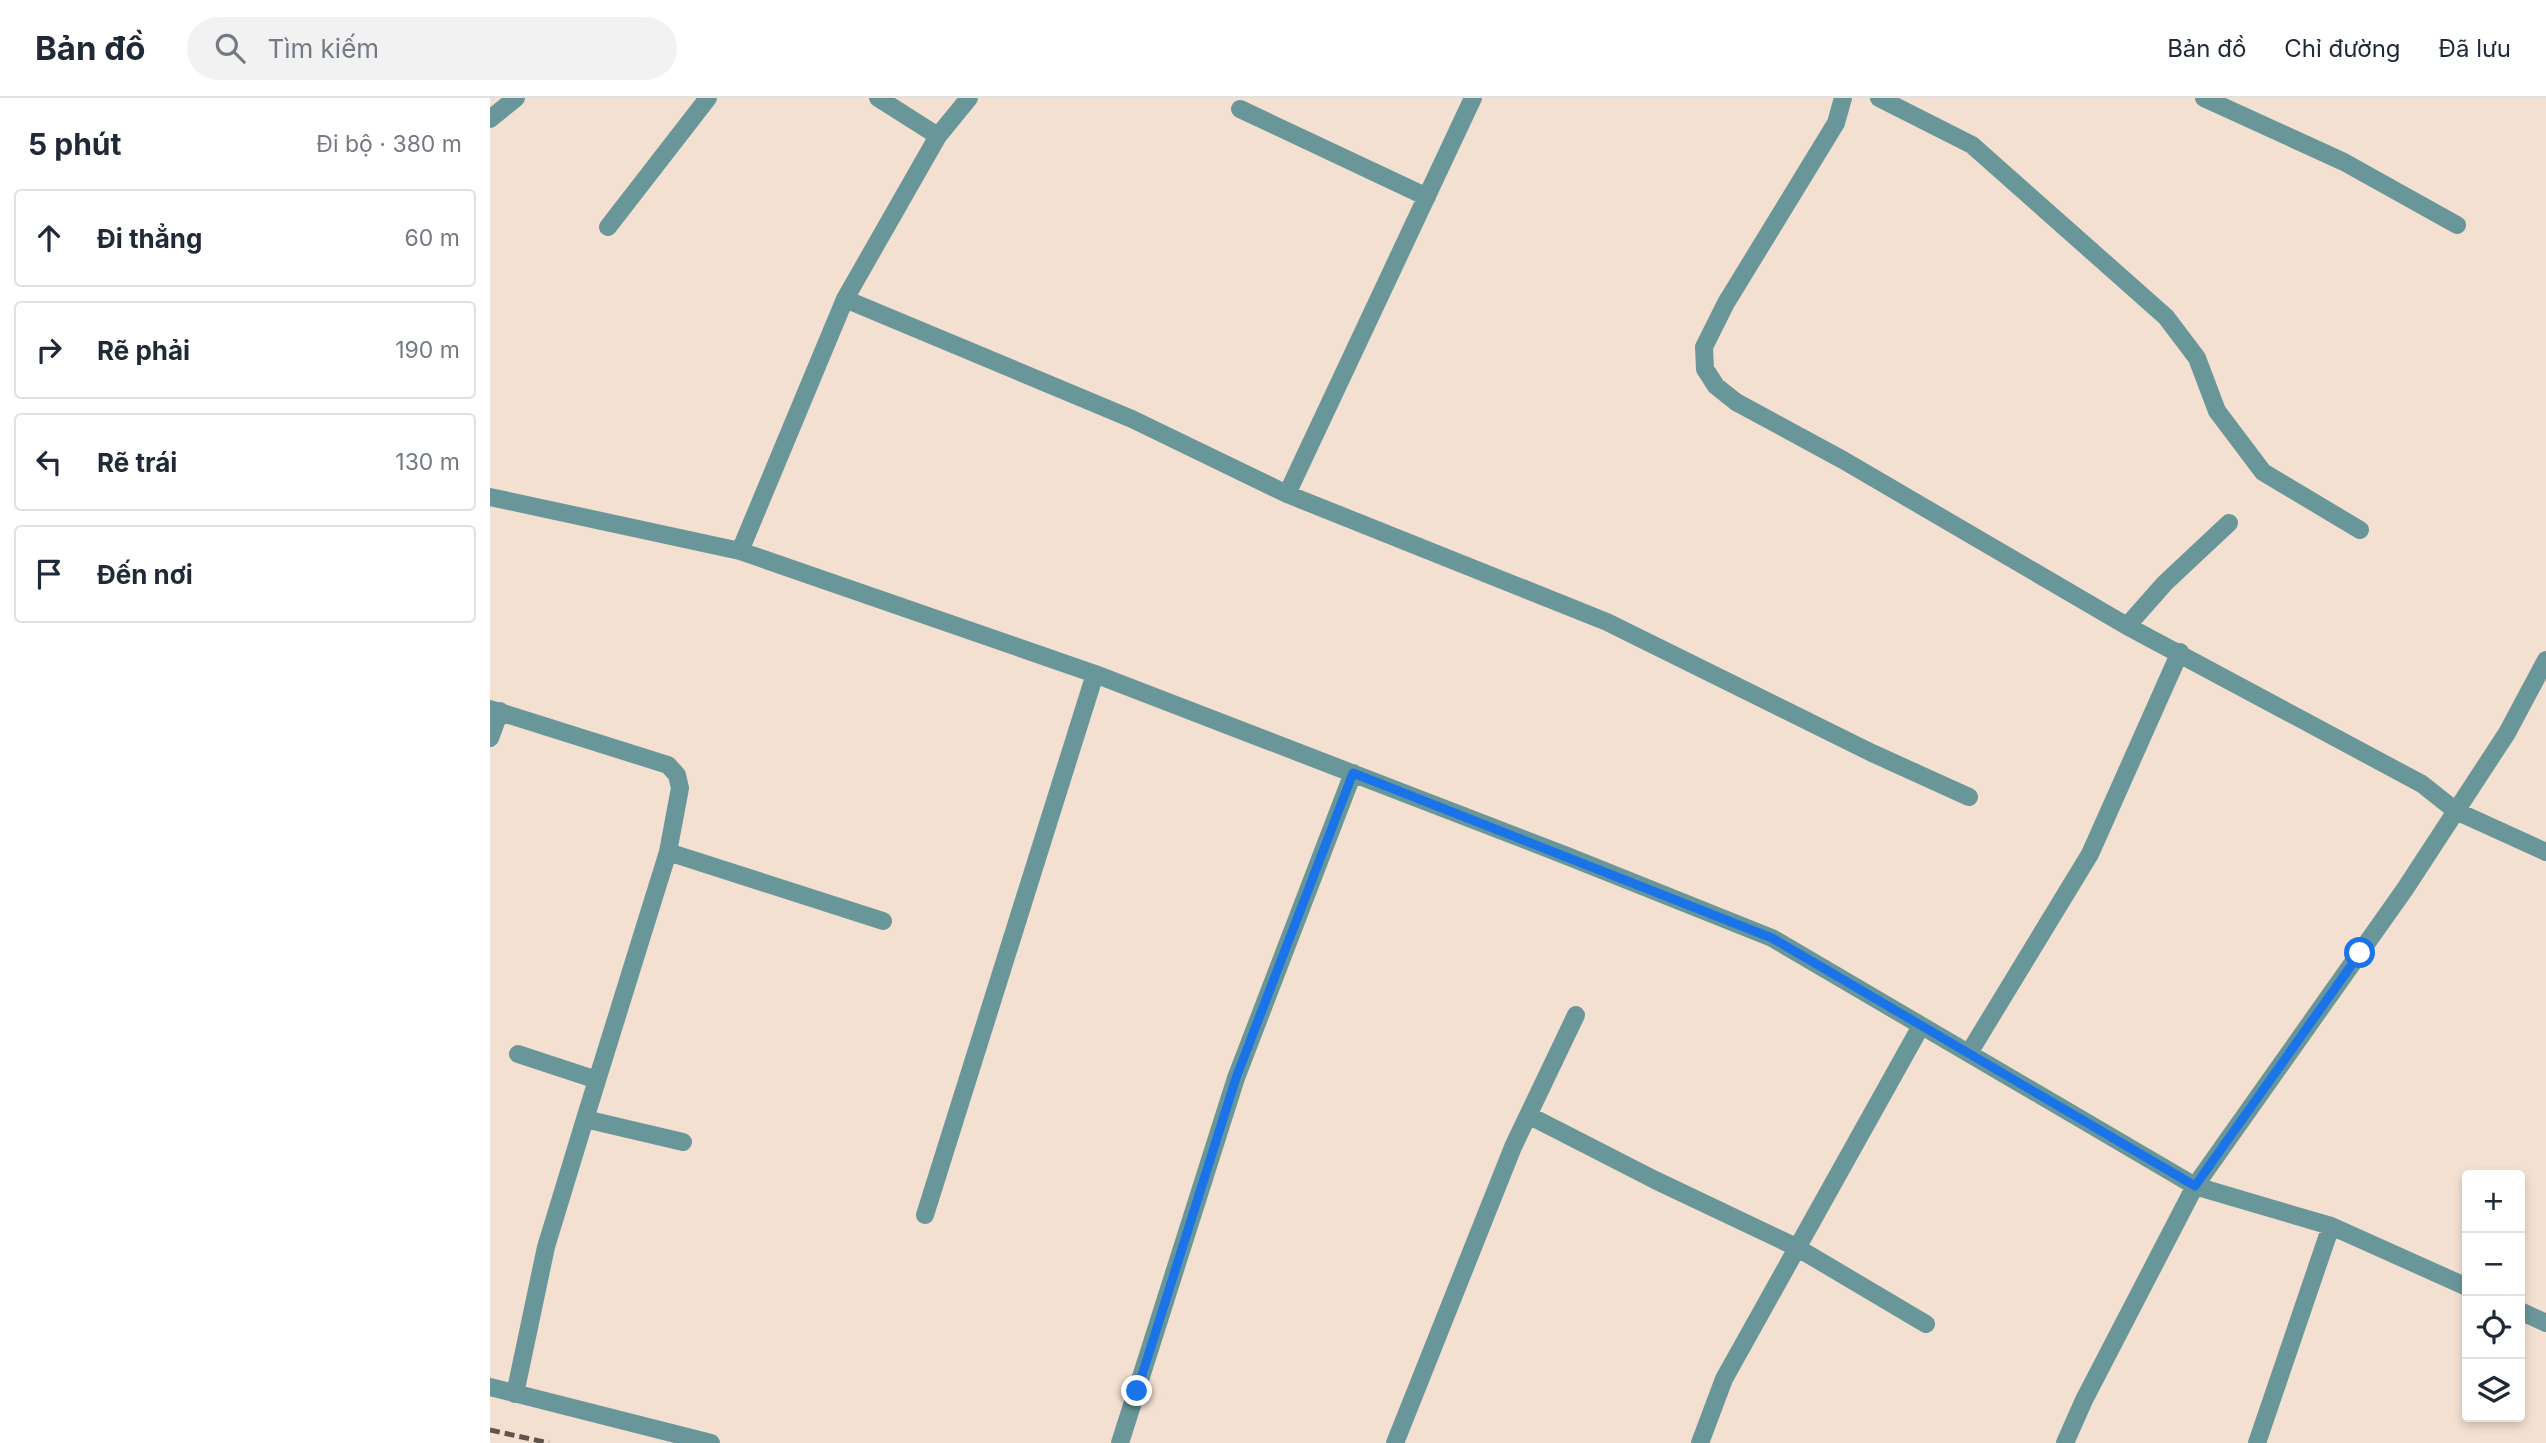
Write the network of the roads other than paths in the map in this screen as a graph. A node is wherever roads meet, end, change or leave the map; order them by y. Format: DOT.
graph roads {
  1 [pos="516,98"];
  2 [pos="708,98"];
  3 [pos="878,98"];
  4 [pos="969,98"];
  5 [pos="1473,98"];
  6 [pos="1843,98"];
  7 [pos="1879,98"];
  8 [pos="2204,98"];
  9 [pos="1240,109"];
  10 [pos="490,119"];
  11 [pos="938,136"];
  12 [pos="1427,197"];
  13 [pos="2457,225"];
  14 [pos="608,227"];
  15 [pos="845,299"];
  16 [pos="1287,494"];
  17 [pos="490,497"];
  18 [pos="2229,523"];
  19 [pos="2360,530"];
  20 [pos="740,551"];
  21 [pos="2127,626"];
  22 [pos="2179,652"];
  23 [pos="2546,660"];
  24 [pos="1095,674"];
  25 [pos="495,710"];
  26 [pos="490,737"];
  27 [pos="1353,773"];
  28 [pos="1969,797"];
  29 [pos="2456,811"];
  30 [pos="667,852"];
  31 [pos="2546,852"];
  32 [pos="883,921"];
  33 [pos="1576,1016"];
  34 [pos="1921,1026"];
  35 [pos="1969,1053"];
  36 [pos="518,1054"];
  37 [pos="597,1080"];
  38 [pos="1528,1115"];
  39 [pos="585,1119"];
  40 [pos="683,1142"];
  41 [pos="2195,1186"];
  42 [pos="925,1215"];
  43 [pos="2331,1226"];
  44 [pos="1796,1247"];
  45 [pos="2462,1285"];
  46 [pos="2525,1313"];
  47 [pos="2546,1323"];
  48 [pos="1926,1324"];
  49 [pos="490,1387"];
  50 [pos="515,1394"];
  51 [pos="1401,1441"];
  52 [pos="711,1443"];
  53 [pos="1120,1443"];
  54 [pos="1700,1443"];
  55 [pos="2065,1443"];
  56 [pos="2257,1443"];
  1 -- 10 [label="street"];
  2 -- 14 [label="street"];
  3 -- 11 [label="street"];
  4 -- 11 [label="street"];
  5 -- 12 [label="street"];
  6 -- 21 [label="street"];
  7 -- 19 [label="street"];
  8 -- 13 [label="street"];
  9 -- 12 [label="street"];
  11 -- 15 [label="street"];
  12 -- 16 [label="street"];
  15 -- 16 [label="street"];
  15 -- 20 [label="street"];
  16 -- 28 [label="street"];
  17 -- 20 [label="street"];
  18 -- 21 [label="street"];
  20 -- 24 [label="street"];
  21 -- 22 [label="street"];
  22 -- 29 [label="street"];
  22 -- 35 [label="street"];
  23 -- 29 [label="street"];
  24 -- 27 [label="street"];
  24 -- 42 [label="street"];
  25 -- 26 [label="street"];
  25 -- 30 [label="street"];
  27 -- 34 [label="street"];
  27 -- 53 [label="street"];
  29 -- 31 [label="street"];
  29 -- 41 [label="street"];
  30 -- 32 [label="street"];
  30 -- 37 [label="street"];
  33 -- 38 [label="street"];
  34 -- 35 [label="street"];
  34 -- 44 [label="street"];
  35 -- 41 [label="street"];
  36 -- 37 [label="street"];
  37 -- 39 [label="street"];
  38 -- 44 [label="street"];
  38 -- 51 [label="street"];
  39 -- 40 [label="street"];
  39 -- 50 [label="street"];
  41 -- 43 [label="street"];
  41 -- 55 [label="street"];
  43 -- 45 [label="street"];
  43 -- 56 [label="street"];
  44 -- 48 [label="street"];
  44 -- 54 [label="street"];
  46 -- 47 [label="street"];
  49 -- 50 [label="street"];
  50 -- 52 [label="street"];
}
